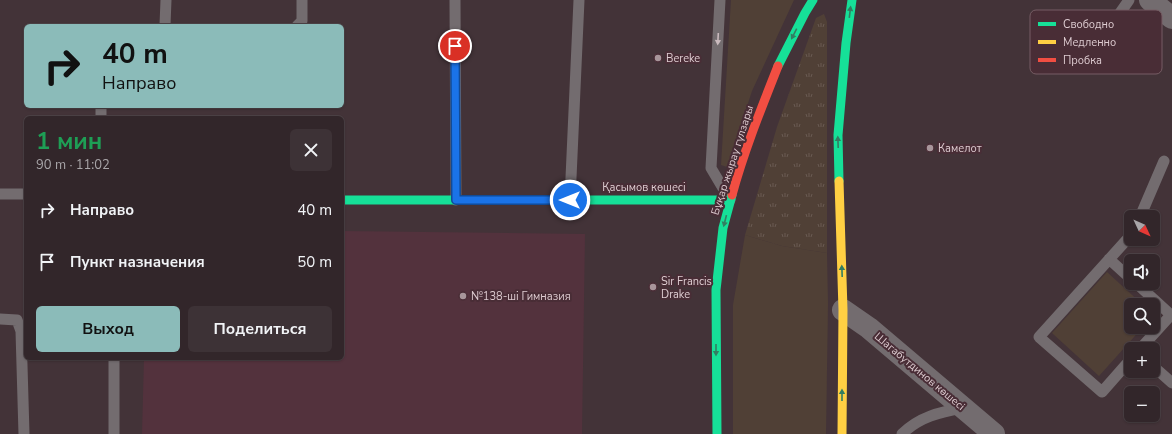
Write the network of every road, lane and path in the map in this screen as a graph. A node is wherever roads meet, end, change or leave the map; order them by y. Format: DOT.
graph roads {
  1 [pos="166,0"];
  2 [pos="302,0"];
  3 [pos="455,0"];
  4 [pos="579,0"];
  5 [pos="720,0"];
  6 [pos="814,0"];
  7 [pos="852,0"];
  8 [pos="1129,0"];
  9 [pos="1150,0"];
  10 [pos="1122,10"];
  11 [pos="1172,18"];
  12 [pos="165,24"];
  13 [pos="300,24"];
  14 [pos="1164,161"];
  15 [pos="0,194"];
  16 [pos="24,194"];
  17 [pos="344,200"];
  18 [pos="456,200"];
  19 [pos="570,200"];
  20 [pos="730,200"];
  21 [pos="1143,210"];
  22 [pos="1124,242"];
  23 [pos="1109,259"];
  24 [pos="1124,273"];
  25 [pos="1144,290"];
  26 [pos="843,310"];
  27 [pos="0,319"];
  28 [pos="1146,342"];
  29 [pos="114,360"];
  30 [pos="1124,367"];
  31 [pos="1160,372"];
  32 [pos="1172,383"];
  33 [pos="964,408"];
  34 [pos="24,434"];
  35 [pos="114,434"];
  36 [pos="716,434"];
  37 [pos="842,434"];
  38 [pos="902,434"];
  39 [pos="994,434"];
  1 -- 12 [label="lane"];
  2 -- 13 [label="lane"];
  3 -- 18 [label="lane"];
  4 -- 19 [label="lane"];
  5 -- 20 [label="lane, one-way"];
  6 -- 20 [label="street, Бұқар жырау гүлзары, one-way"];
  26 -- 7 [label="street, one-way"];
  8 -- 10 [label="lane"];
  9 -- 11 [label="street"];
  14 -- 21 [label="lane"];
  15 -- 16 [label="lane"];
  17 -- 18 [label="street, Қасымов көшесі"];
  18 -- 19 [label="street, Қасымов көшесі"];
  19 -- 20 [label="street, Қасымов көшесі"];
  20 -- 36 [label="street, Бұқар жырау гүлзары, one-way"];
  22 -- 23 [label="lane"];
  23 -- 24 [label="lane"];
  23 -- 30 [label="lane"];
  25 -- 28 [label="lane"];
  26 -- 33 [label="street, Шагабутдинов көшесі"];
  37 -- 26 [label="street, one-way"];
  27 -- 34 [label="lane"];
  29 -- 35 [label="lane"];
  31 -- 32 [label="lane"];
  33 -- 38 [label="lane"];
  33 -- 39 [label="street, Шагабутдинов көшесі"];
}
